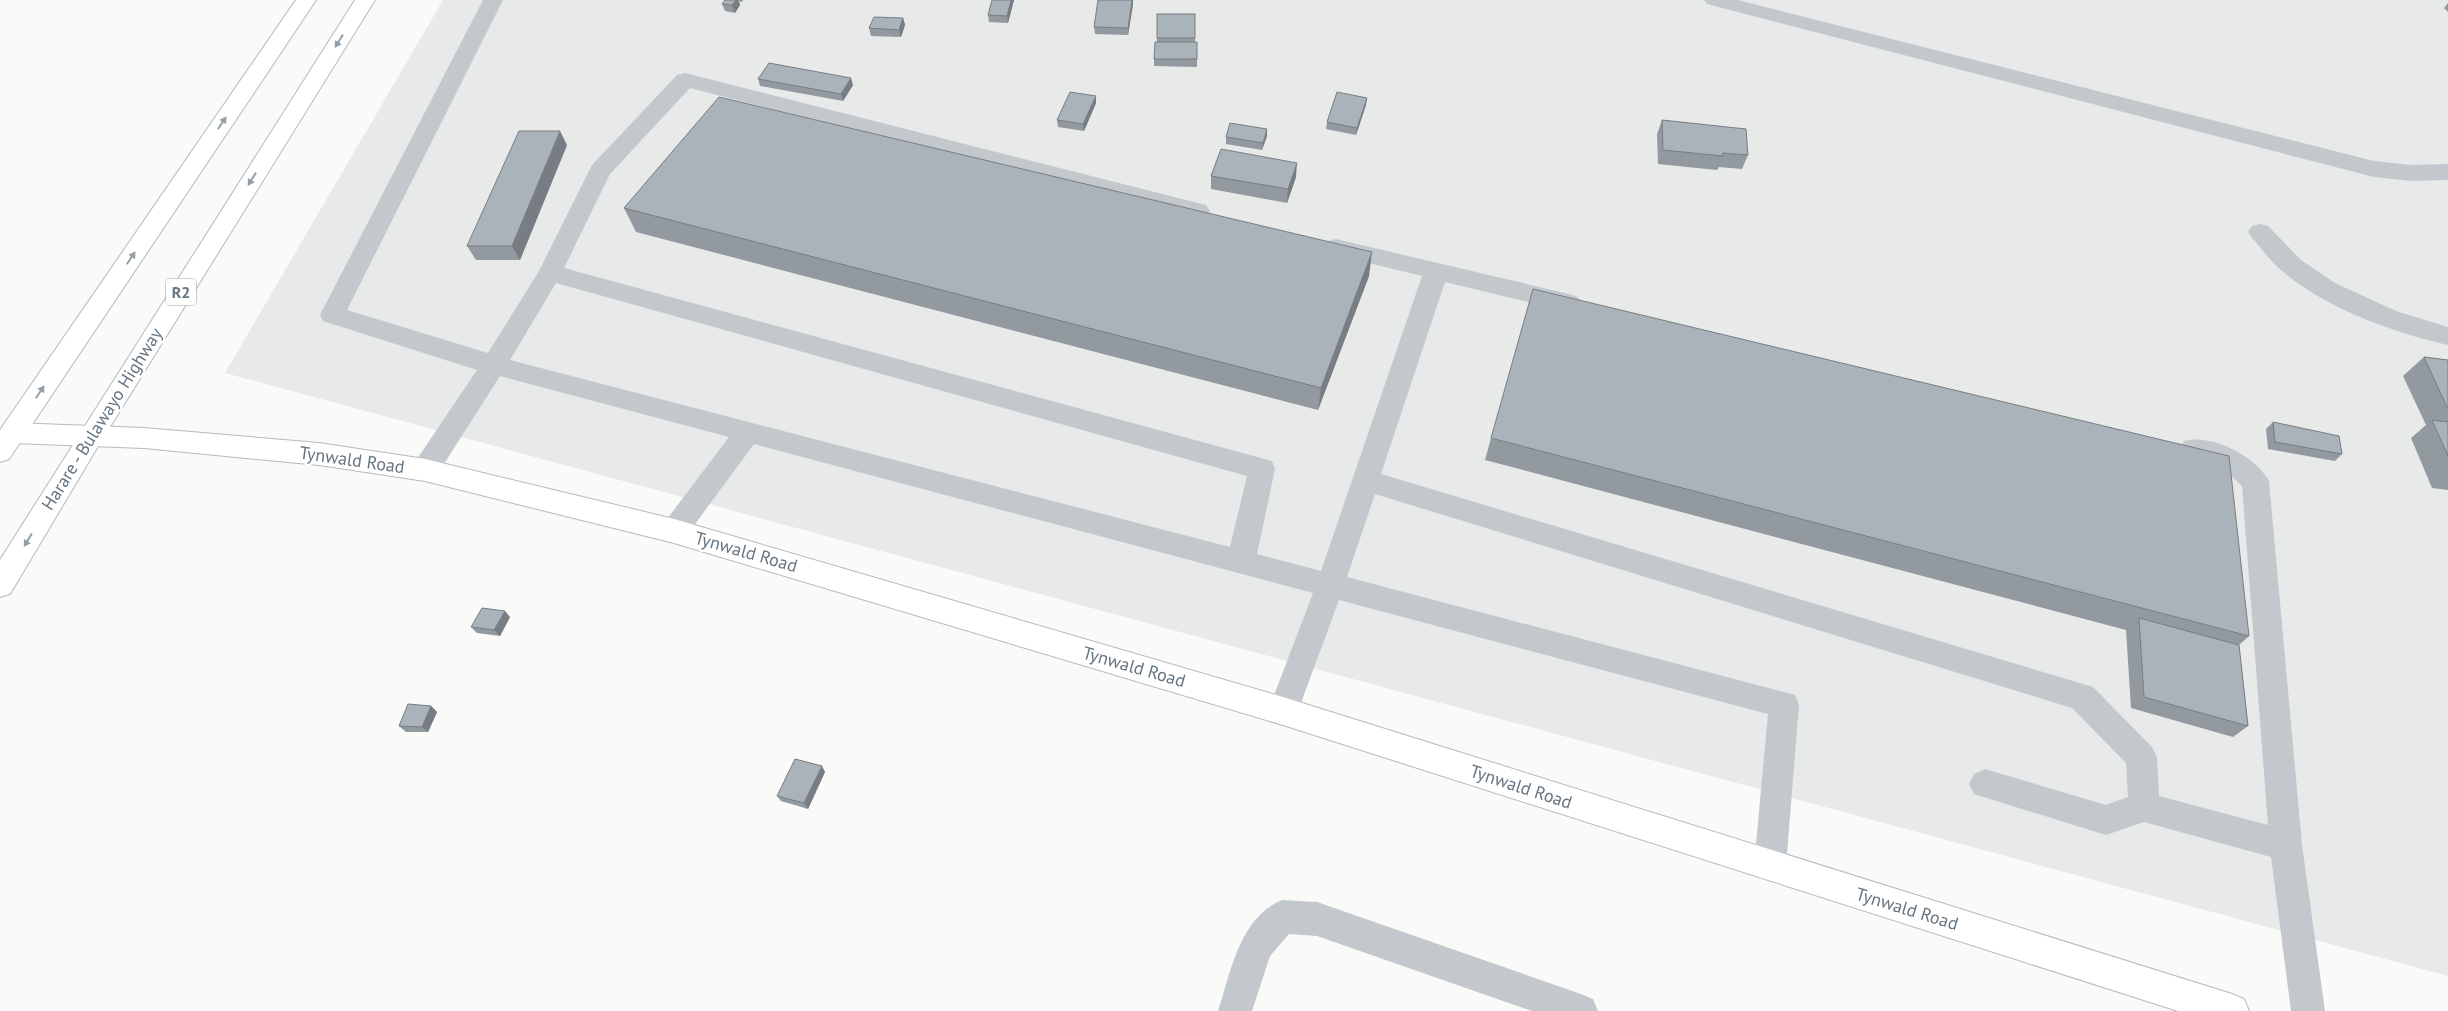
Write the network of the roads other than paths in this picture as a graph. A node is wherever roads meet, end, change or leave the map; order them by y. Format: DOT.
graph roads {
  1 [pos="306,0"];
  2 [pos="365,0"];
  3 [pos="493,0"];
  4 [pos="1714,0"];
  5 [pos="2448,172"];
  6 [pos="1224,218"];
  7 [pos="2260,232"];
  8 [pos="1311,240"];
  9 [pos="1436,272"];
  10 [pos="550,273"];
  11 [pos="1591,308"];
  12 [pos="2448,336"];
  13 [pos="494,365"];
  14 [pos="748,432"];
  15 [pos="91,436"];
  16 [pos="6,442"];
  17 [pos="2171,444"];
  18 [pos="425,470"];
  19 [pos="1365,480"];
  20 [pos="674,531"];
  21 [pos="1241,561"];
  22 [pos="0,585"];
  23 [pos="1330,585"];
  24 [pos="1283,711"];
  25 [pos="1985,784"];
  26 [pos="2144,806"];
  27 [pos="2286,844"];
  28 [pos="1770,866"];
  29 [pos="1235,1011"];
  30 [pos="1581,1011"];
  31 [pos="2232,1011"];
  32 [pos="2308,1011"];
  16 -- 1 [label="main road, one-way"];
  2 -- 15 [label="main road, Harare - Bulawayo Highway / R2, one-way"];
  3 -- 13 [label="street"];
  4 -- 5 [label="street"];
  6 -- 10 [label="street"];
  7 -- 12 [label="street"];
  8 -- 9 [label="street"];
  9 -- 11 [label="street"];
  9 -- 19 [label="street"];
  10 -- 13 [label="street"];
  10 -- 21 [label="street"];
  13 -- 14 [label="street"];
  13 -- 18 [label="street"];
  14 -- 20 [label="street"];
  14 -- 21 [label="street"];
  15 -- 16 [label="main road, Tynwald Road"];
  15 -- 18 [label="main road, Tynwald Road"];
  15 -- 22 [label="main road, Harare - Bulawayo Highway / R2, one-way"];
  17 -- 27 [label="street"];
  18 -- 20 [label="main road, Tynwald Road"];
  19 -- 23 [label="street"];
  19 -- 26 [label="street"];
  20 -- 24 [label="main road, Tynwald Road"];
  21 -- 23 [label="street"];
  23 -- 24 [label="street"];
  23 -- 28 [label="street"];
  24 -- 28 [label="main road, Tynwald Road"];
  25 -- 26 [label="street"];
  26 -- 27 [label="street"];
  27 -- 32 [label="street"];
  28 -- 31 [label="main road, Tynwald Road"];
  29 -- 30 [label="street"];
}
